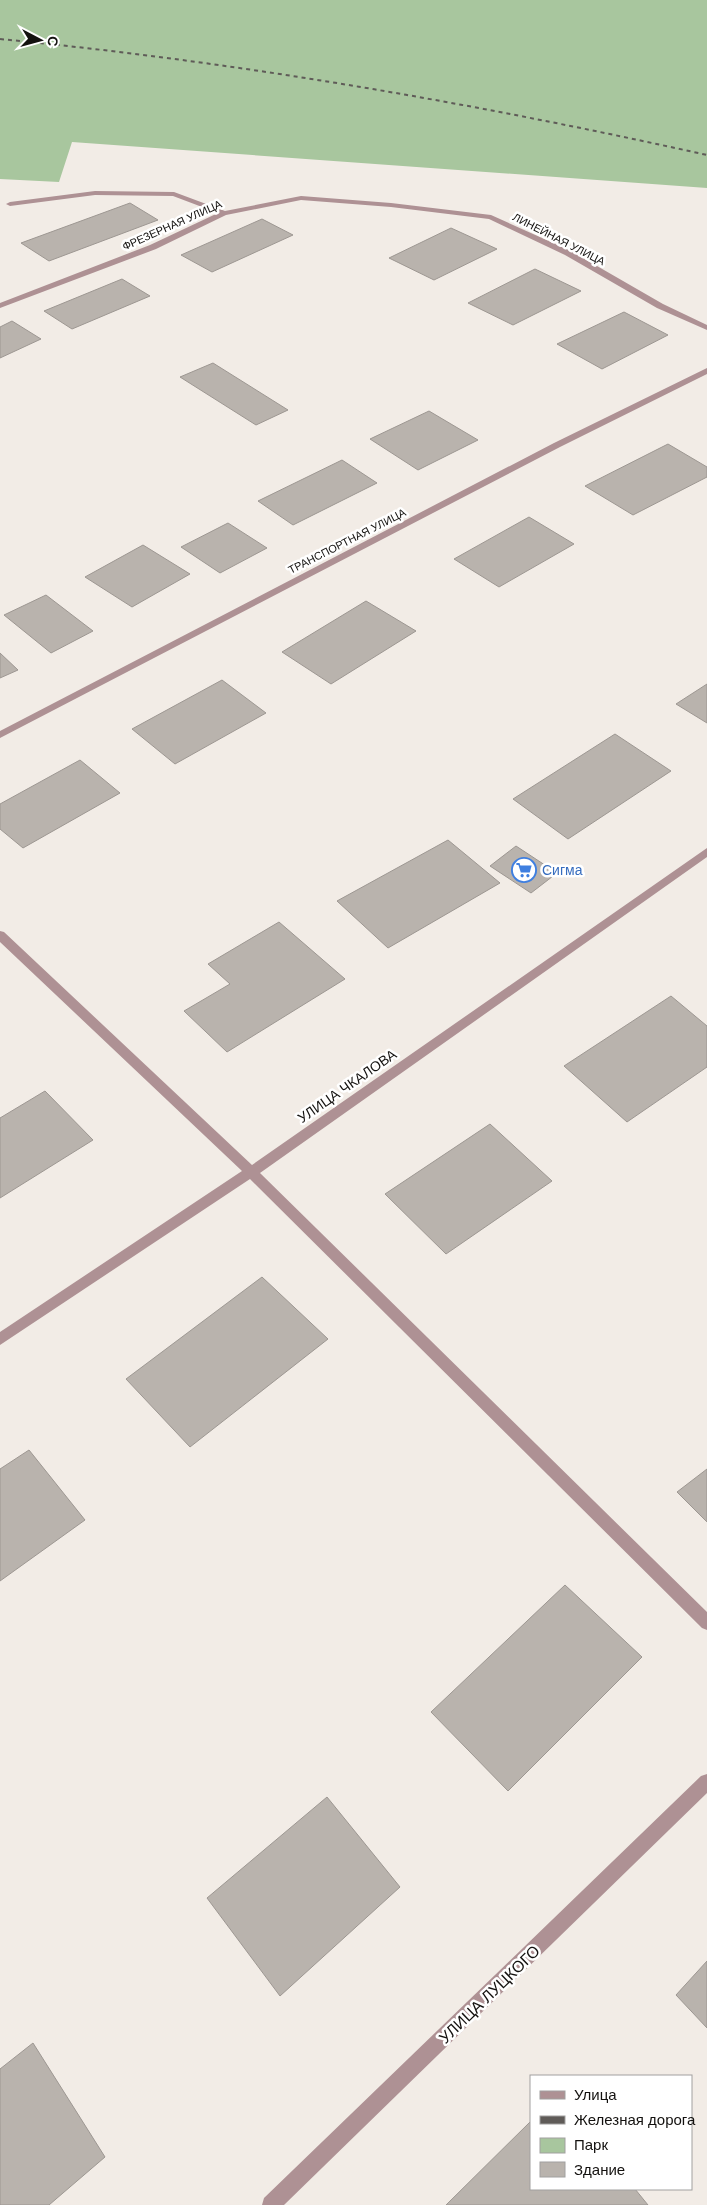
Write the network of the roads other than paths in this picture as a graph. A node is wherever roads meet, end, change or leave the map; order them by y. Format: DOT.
graph roads {
  1 [pos="10,204"];
  2 [pos="390,205"];
  3 [pos="224,213"];
  4 [pos="0,306"];
  5 [pos="707,328"];
  6 [pos="707,371"];
  7 [pos="0,735"];
  8 [pos="707,852"];
  9 [pos="0,935"];
  10 [pos="251,1172"];
  11 [pos="0,1339"];
  12 [pos="707,1623"];
  13 [pos="707,1782"];
  14 [pos="271,2205"];
  1 -- 3 [label="street"];
  2 -- 3 [label="street, ФРЕЗЕРНАЯ УЛИЦА"];
  2 -- 5 [label="street, ЛИНЕЙНАЯ УЛИЦА"];
  3 -- 4 [label="street, ФРЕЗЕРНАЯ УЛИЦА"];
  6 -- 7 [label="street, ТРАНСПОРТНАЯ УЛИЦА"];
  8 -- 10 [label="street, УЛИЦА ЧКАЛОВА"];
  9 -- 10 [label="street"];
  10 -- 11 [label="street, УЛИЦА ЧКАЛОВА"];
  10 -- 12 [label="street"];
  13 -- 14 [label="street, УЛИЦА ЛУЦКОГО"];
}
